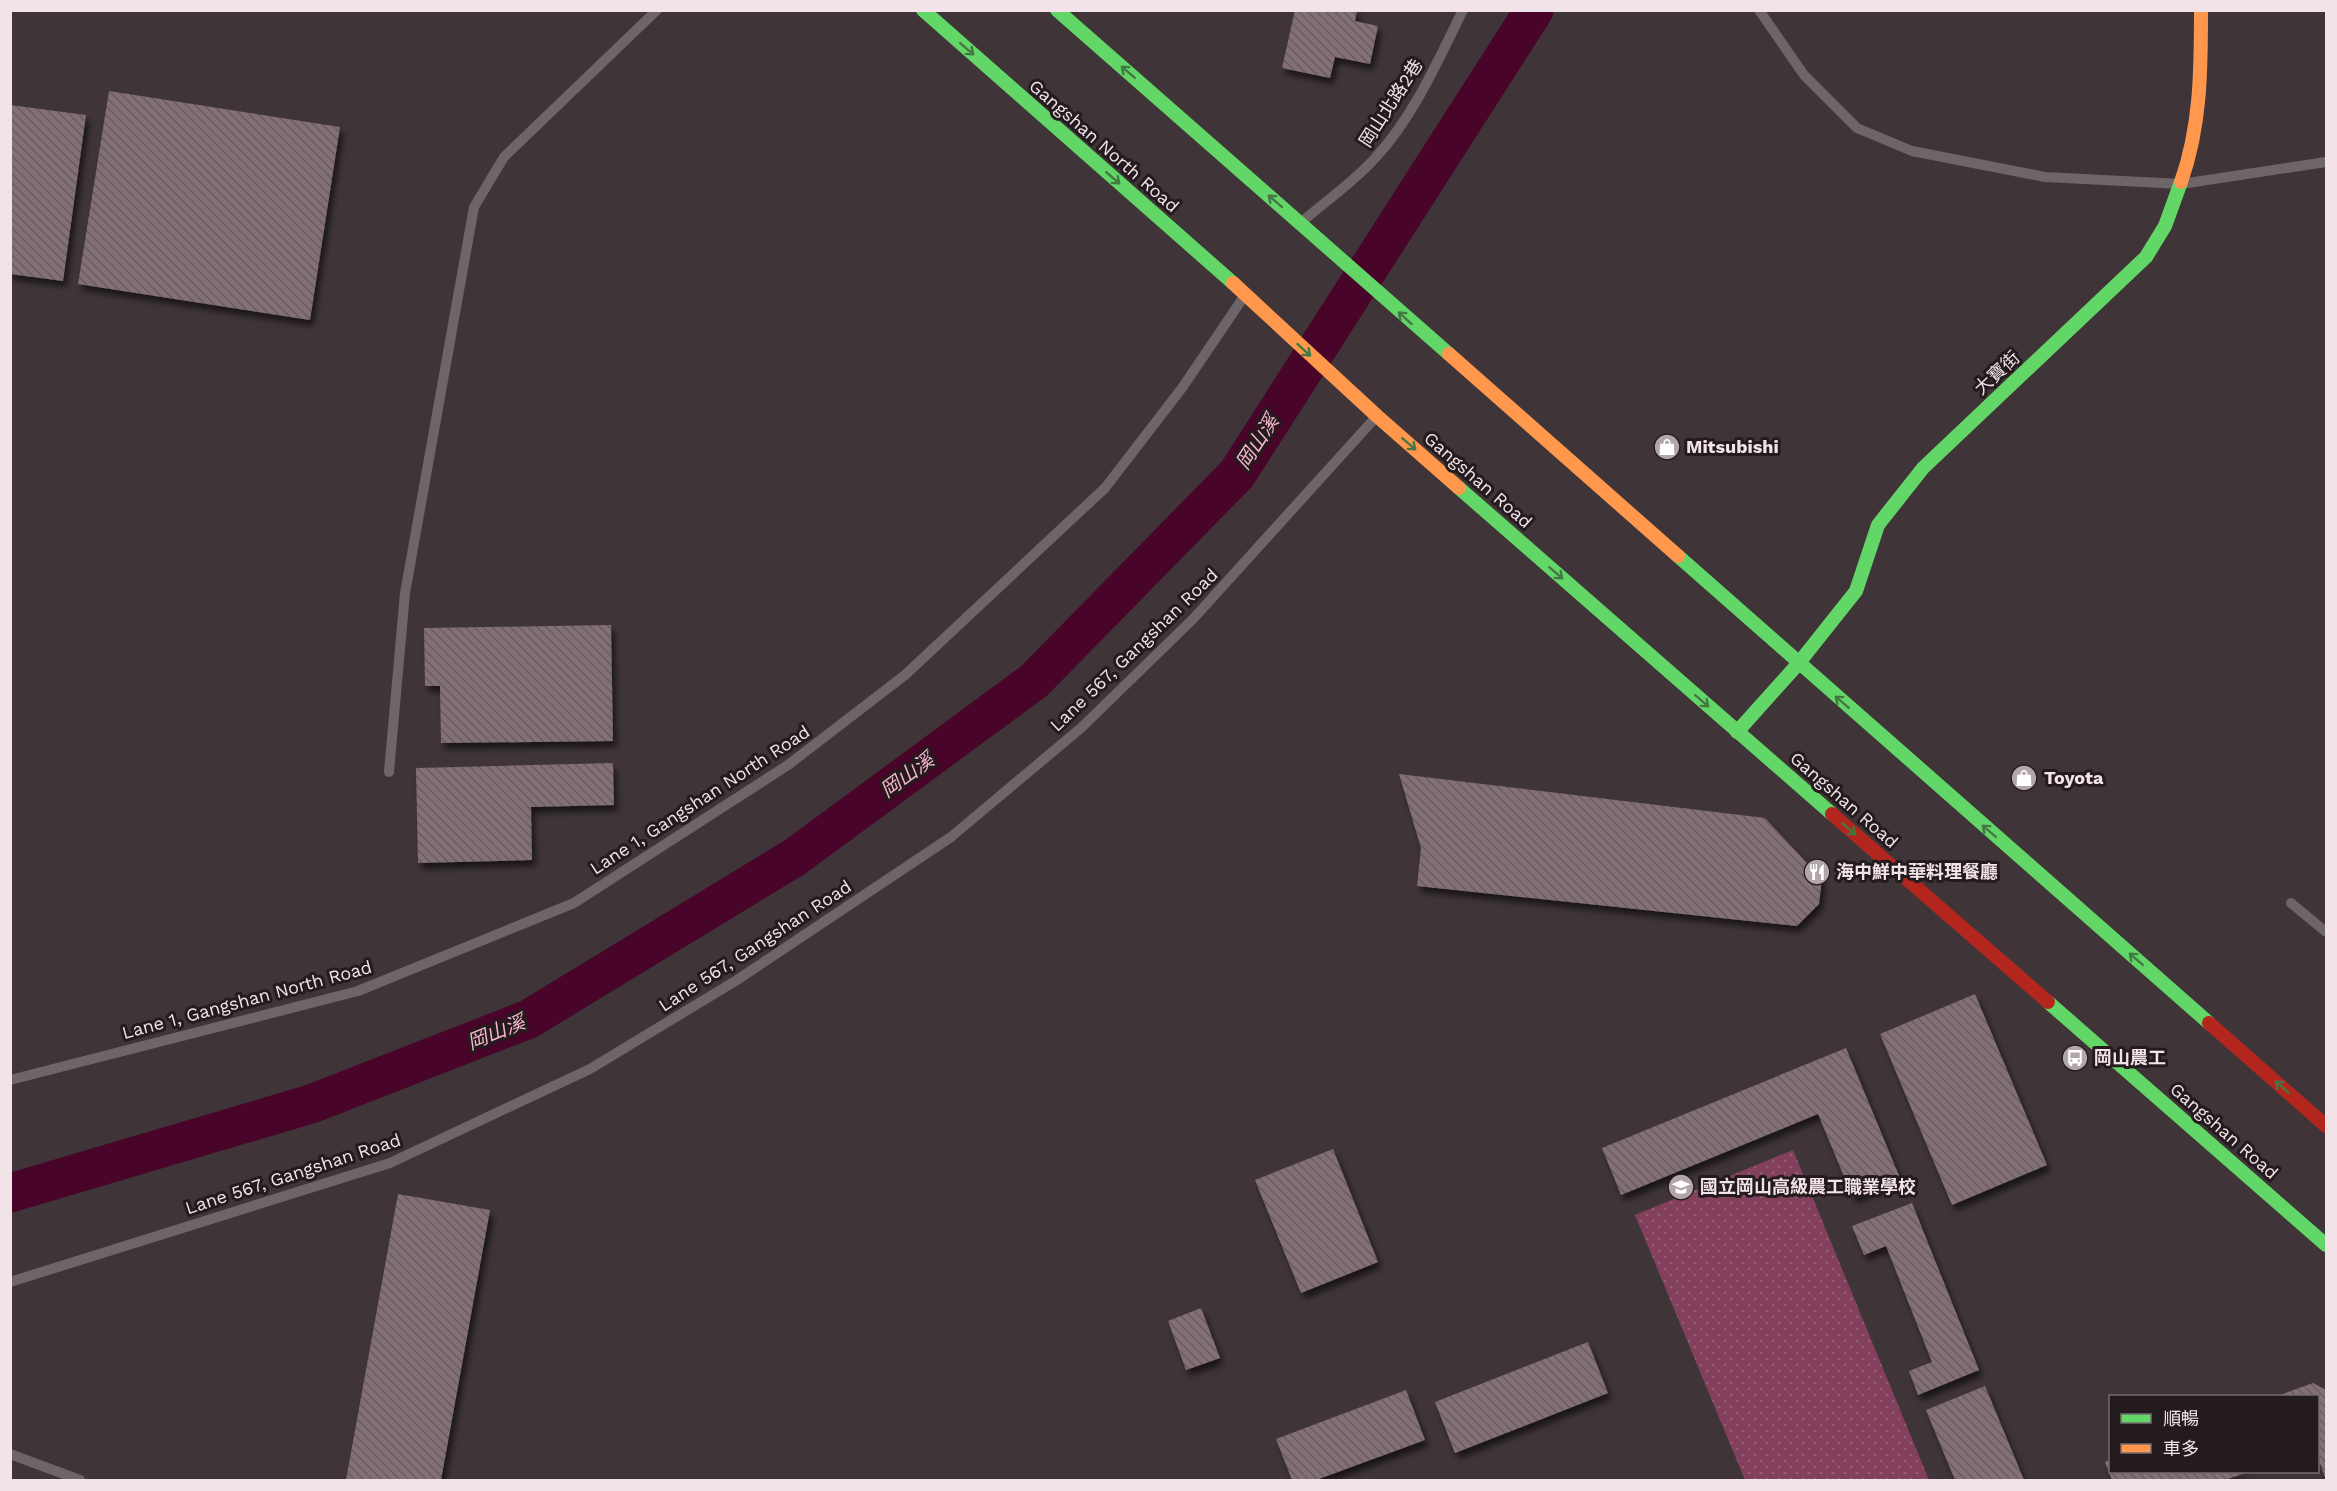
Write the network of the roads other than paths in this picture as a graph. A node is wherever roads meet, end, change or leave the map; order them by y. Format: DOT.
graph roads {
  1 [pos="657,10"];
  2 [pos="923,10"];
  3 [pos="1057,10"];
  4 [pos="1463,10"];
  5 [pos="1758,10"];
  6 [pos="2201,10"];
  7 [pos="2326,162"];
  8 [pos="2181,184"];
  9 [pos="1300,223"];
  10 [pos="1246,295"];
  11 [pos="1365,405"];
  12 [pos="1377,416"];
  13 [pos="1798,664"];
  14 [pos="1737,732"];
  15 [pos="389,772"];
  16 [pos="2291,903"];
  17 [pos="2326,932"];
  18 [pos="10,1080"];
  19 [pos="2326,1126"];
  20 [pos="2326,1245"];
  21 [pos="10,1282"];
  22 [pos="10,1455"];
  23 [pos="81,1480"];
  1 -- 15 [label="lane"];
  2 -- 10 [label="main road, Gangshan North Road, one-way"];
  9 -- 3 [label="main road, one-way"];
  4 -- 9 [label="lane, 岡山北路2巷"];
  5 -- 8 [label="lane"];
  6 -- 8 [label="main road, 大寶街"];
  7 -- 8 [label="lane"];
  8 -- 13 [label="main road, 大寶街"];
  13 -- 9 [label="main road, one-way"];
  10 -- 11 [label="main road, Gangshan North Road, one-way"];
  10 -- 18 [label="lane, Lane 1, Gangshan North Road"];
  11 -- 12 [label="main road, Gangshan Road"];
  12 -- 14 [label="main road, Gangshan Road, one-way"];
  12 -- 21 [label="lane, Lane 567, Gangshan Road"];
  13 -- 14 [label="main road, 大寶街"];
  19 -- 13 [label="main road, one-way"];
  14 -- 20 [label="main road, Gangshan Road, one-way"];
  16 -- 17 [label="lane"];
  22 -- 23 [label="lane"];
}
